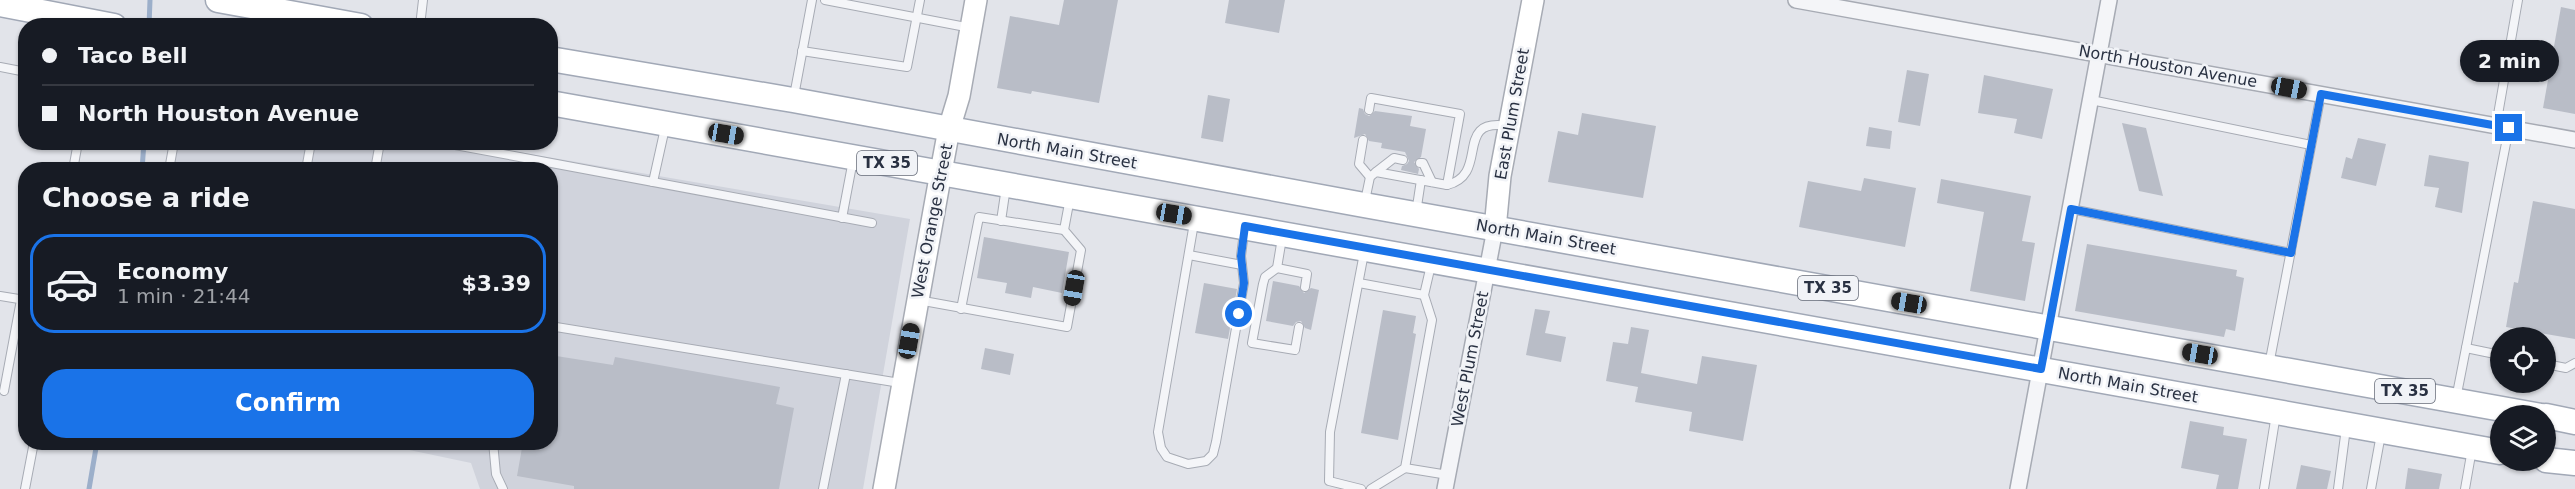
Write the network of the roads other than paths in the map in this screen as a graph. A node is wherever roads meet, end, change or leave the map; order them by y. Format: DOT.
graph roads {
  1 [pos="218,0"];
  2 [pos="423,0"];
  3 [pos="812,0"];
  4 [pos="825,0"];
  5 [pos="920,0"];
  6 [pos="976,0"];
  7 [pos="1533,0"];
  8 [pos="1796,0"];
  9 [pos="2109,0"];
  10 [pos="2518,0"];
  11 [pos="0,4"];
  12 [pos="916,17"];
  13 [pos="73,18"];
  14 [pos="317,18"];
  15 [pos="421,18"];
  16 [pos="971,28"];
  17 [pos="802,51"];
  18 [pos="2100,53"];
  19 [pos="558,62"];
  20 [pos="0,67"];
  21 [pos="18,70"];
  22 [pos="2321,94"];
  23 [pos="2091,99"];
  24 [pos="793,100"];
  25 [pos="558,103"];
  26 [pos="1369,110"];
  27 [pos="666,123"];
  28 [pos="1509,126"];
  29 [pos="2502,127"];
  30 [pos="949,129"];
  31 [pos="1363,140"];
  32 [pos="2575,140"];
  33 [pos="2311,145"];
  34 [pos="482,150"];
  35 [pos="854,157"];
  36 [pos="1403,160"];
  37 [pos="546,162"];
  38 [pos="1420,163"];
  39 [pos="558,164"];
  40 [pos="940,172"];
  41 [pos="1373,175"];
  42 [pos="1421,180"];
  43 [pos="653,182"];
  44 [pos="1432,182"];
  45 [pos="1006,184"];
  46 [pos="1447,185"];
  47 [pos="1071,195"];
  48 [pos="1364,205"];
  49 [pos="2071,209"];
  50 [pos="1416,214"];
  51 [pos="842,218"];
  52 [pos="1194,218"];
  53 [pos="1001,221"];
  54 [pos="872,223"];
  55 [pos="1245,226"];
  56 [pos="1495,229"];
  57 [pos="1064,230"];
  58 [pos="1282,234"];
  59 [pos="1365,249"];
  60 [pos="2291,253"];
  61 [pos="1189,255"];
  62 [pos="1431,260"];
  63 [pos="1242,265"];
  64 [pos="1277,268"];
  65 [pos="1487,270"];
  66 [pos="1359,283"];
  67 [pos="1305,287"];
  68 [pos="1424,295"];
  69 [pos="0,296"];
  70 [pos="18,299"];
  71 [pos="917,300"];
  72 [pos="961,309"];
  73 [pos="18,324"];
  74 [pos="558,327"];
  75 [pos="1299,327"];
  76 [pos="2049,328"];
  77 [pos="2466,348"];
  78 [pos="2490,353"];
  79 [pos="2575,363"];
  80 [pos="2556,366"];
  81 [pos="2269,367"];
  82 [pos="2041,369"];
  83 [pos="846,374"];
  84 [pos="902,384"];
  85 [pos="4,391"];
  86 [pos="2456,400"];
  87 [pos="2490,406"];
  88 [pos="2276,412"];
  89 [pos="2556,418"];
  90 [pos="2575,422"];
  91 [pos="2346,424"];
  92 [pos="2382,431"];
  93 [pos="2472,447"];
  94 [pos="32,450"];
  95 [pos="494,450"];
  96 [pos="2490,450"];
  97 [pos="2556,461"];
  98 [pos="2575,462"];
  99 [pos="1405,468"];
  100 [pos="1446,482"];
  101 [pos="25,489"];
  102 [pos="503,489"];
  103 [pos="823,489"];
  104 [pos="884,489"];
  105 [pos="1362,489"];
  106 [pos="1371,489"];
  107 [pos="2018,489"];
  108 [pos="2264,489"];
  109 [pos="2338,489"];
  110 [pos="2371,489"];
  111 [pos="2465,489"];
  1 -- 14 [label="main road"];
  2 -- 15 [label="lane"];
  3 -- 17 [label="lane"];
  4 -- 12 [label="lane"];
  5 -- 12 [label="lane"];
  6 -- 16 [label="street, West Orange Street"];
  7 -- 28 [label="street, East Plum Street"];
  8 -- 18 [label="street, North Houston Avenue"];
  9 -- 18 [label="street"];
  10 -- 29 [label="lane"];
  11 -- 13 [label="main road"];
  12 -- 16 [label="lane"];
  12 -- 17 [label="lane"];
  16 -- 30 [label="street, West Orange Street"];
  17 -- 24 [label="lane"];
  18 -- 22 [label="street, North Houston Avenue"];
  18 -- 23 [label="street"];
  19 -- 24 [label="main road, North Main Street / TX 35"];
  20 -- 21 [label="lane"];
  22 -- 29 [label="street, North Houston Avenue"];
  22 -- 33 [label="lane"];
  23 -- 33 [label="lane"];
  23 -- 49 [label="street"];
  24 -- 30 [label="main road, North Main Street / TX 35"];
  25 -- 27 [label="main road, North Main Street / TX 35"];
  26 -- 46 [label="lane"];
  27 -- 35 [label="main road, North Main Street / TX 35"];
  27 -- 43 [label="lane"];
  28 -- 46 [label="lane"];
  28 -- 56 [label="street, East Plum Street"];
  29 -- 32 [label="street, North Houston Avenue"];
  29 -- 77 [label="lane"];
  30 -- 40 [label="street, West Orange Street"];
  30 -- 48 [label="main road, North Main Street / TX 35"];
  31 -- 41 [label="lane"];
  33 -- 60 [label="lane"];
  34 -- 37 [label="lane"];
  35 -- 40 [label="main road, North Main Street / TX 35"];
  35 -- 51 [label="lane"];
  36 -- 41 [label="lane"];
  38 -- 44 [label="lane"];
  39 -- 43 [label="lane"];
  40 -- 45 [label="main road, North Main Street / TX 35"];
  40 -- 71 [label="street, West Orange Street"];
  41 -- 42 [label="lane"];
  41 -- 48 [label="lane"];
  42 -- 44 [label="lane"];
  42 -- 50 [label="lane"];
  43 -- 51 [label="lane"];
  44 -- 46 [label="lane"];
  45 -- 47 [label="main road, North Main Street / TX 35"];
  45 -- 53 [label="lane"];
  47 -- 52 [label="main road, North Main Street / TX 35"];
  47 -- 57 [label="lane"];
  48 -- 50 [label="main road, North Main Street / TX 35"];
  49 -- 60 [label="lane"];
  49 -- 76 [label="street"];
  50 -- 56 [label="main road, North Main Street / TX 35"];
  51 -- 54 [label="lane"];
  52 -- 55 [label="main road, North Main Street / TX 35"];
  52 -- 61 [label="lane"];
  53 -- 57 [label="lane"];
  53 -- 72 [label="lane"];
  55 -- 58 [label="main road, North Main Street / TX 35"];
  55 -- 63 [label="lane"];
  56 -- 65 [label="street, West Plum Street"];
  56 -- 76 [label="main road, North Main Street / TX 35"];
  57 -- 72 [label="lane"];
  58 -- 59 [label="main road, North Main Street / TX 35"];
  58 -- 64 [label="lane"];
  59 -- 62 [label="main road, North Main Street / TX 35"];
  59 -- 66 [label="lane"];
  60 -- 81 [label="lane"];
  61 -- 63 [label="lane"];
  61 -- 63 [label="lane"];
  62 -- 65 [label="main road, North Main Street / TX 35"];
  62 -- 68 [label="lane"];
  64 -- 67 [label="lane"];
  64 -- 75 [label="lane"];
  65 -- 82 [label="main road, North Main Street / TX 35"];
  65 -- 100 [label="street, West Plum Street"];
  66 -- 68 [label="lane"];
  66 -- 105 [label="lane"];
  68 -- 99 [label="lane"];
  69 -- 70 [label="lane"];
  71 -- 72 [label="lane"];
  71 -- 84 [label="street, West Orange Street"];
  73 -- 85 [label="lane"];
  74 -- 83 [label="lane"];
  76 -- 81 [label="main road, North Main Street / TX 35"];
  76 -- 82 [label="street"];
  77 -- 78 [label="lane"];
  77 -- 86 [label="lane"];
  79 -- 80 [label="lane"];
  81 -- 86 [label="main road, North Main Street / TX 35"];
  82 -- 88 [label="main road, North Main Street / TX 35"];
  82 -- 107 [label="street"];
  83 -- 84 [label="lane"];
  83 -- 103 [label="lane"];
  84 -- 104 [label="street, West Orange Street"];
  86 -- 87 [label="main road, North Main Street / TX 35"];
  88 -- 91 [label="main road, North Main Street / TX 35"];
  88 -- 108 [label="lane"];
  89 -- 90 [label="main road"];
  91 -- 92 [label="main road, North Main Street / TX 35"];
  91 -- 109 [label="lane"];
  92 -- 93 [label="main road, North Main Street / TX 35"];
  92 -- 110 [label="lane"];
  93 -- 96 [label="main road, North Main Street / TX 35"];
  93 -- 111 [label="lane"];
  94 -- 101 [label="lane"];
  95 -- 102 [label="lane"];
  97 -- 98 [label="main road"];
  99 -- 100 [label="lane"];
  99 -- 106 [label="lane"];
}
